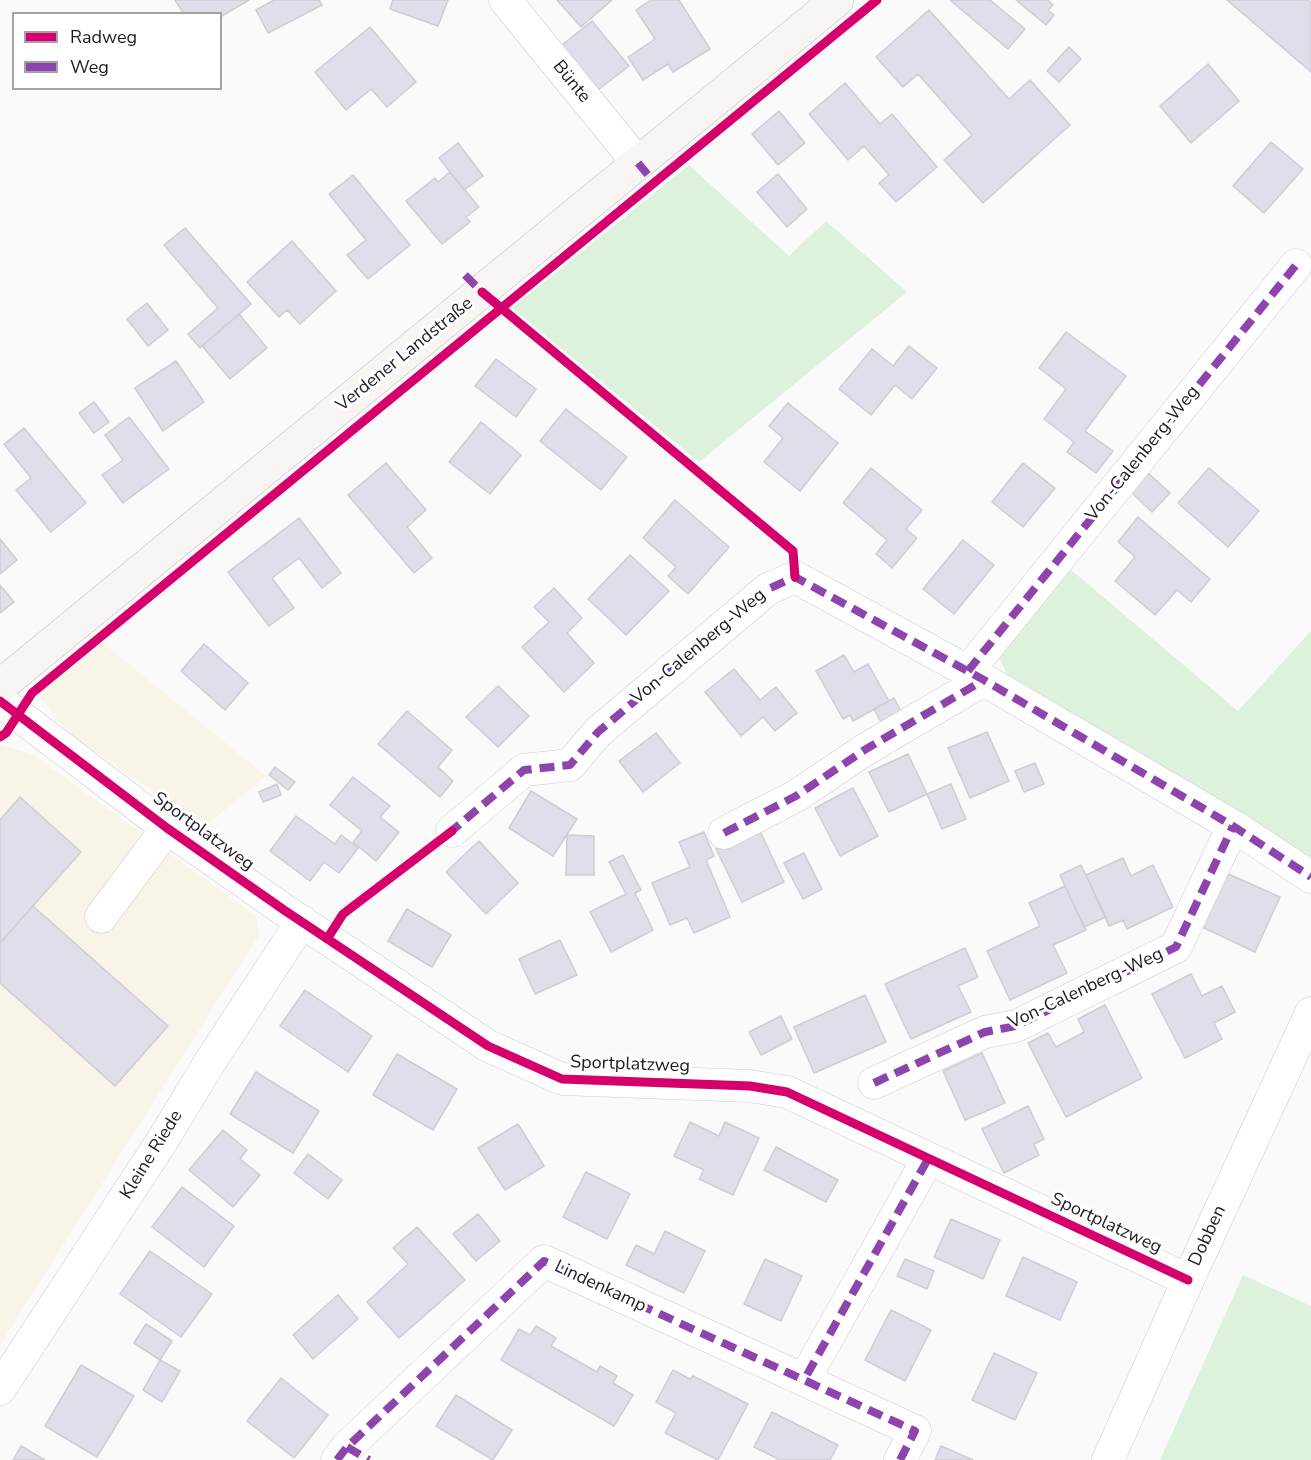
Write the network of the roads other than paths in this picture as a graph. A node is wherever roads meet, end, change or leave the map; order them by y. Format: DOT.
graph roads {
  1 [pos="505,0"];
  2 [pos="837,0"];
  3 [pos="638,164"];
  4 [pos="1296,265"];
  5 [pos="976,676"];
  6 [pos="0,686"];
  7 [pos="0,701"];
  8 [pos="1233,826"];
  9 [pos="167,828"];
  10 [pos="452,831"];
  11 [pos="724,833"];
  12 [pos="1311,877"];
  13 [pos="101,917"];
  14 [pos="302,921"];
  15 [pos="1311,1013"];
  16 [pos="874,1083"];
  17 [pos="928,1159"];
  18 [pos="1188,1280"];
  19 [pos="804,1380"];
  20 [pos="0,1389"];
  21 [pos="351,1456"];
  22 [pos="900,1460"];
  23 [pos="1108,1460"];
  1 -- 3 [label="street, Bünte"];
  2 -- 3 [label="main road, Verdener Landstraße"];
  3 -- 6 [label="main road, Verdener Landstraße"];
  4 -- 5 [label="street, Von-Calenberg-Weg"];
  5 -- 8 [label="street, Von-Calenberg-Weg"];
  5 -- 10 [label="street, Von-Calenberg-Weg"];
  5 -- 11 [label="street, Von-Calenberg-Weg"];
  7 -- 9 [label="street, Sportplatzweg"];
  8 -- 12 [label="street, Von-Calenberg-Weg"];
  8 -- 16 [label="street, Von-Calenberg-Weg"];
  9 -- 13 [label="street"];
  9 -- 14 [label="street, Sportplatzweg"];
  14 -- 17 [label="street, Sportplatzweg"];
  14 -- 20 [label="street, Kleine Riede"];
  15 -- 18 [label="street, Dobben"];
  17 -- 18 [label="street, Sportplatzweg"];
  17 -- 19 [label="street"];
  18 -- 23 [label="street, Dobben"];
  19 -- 21 [label="street, Lindenkamp"];
  19 -- 22 [label="street, Lindenkamp"];
}
